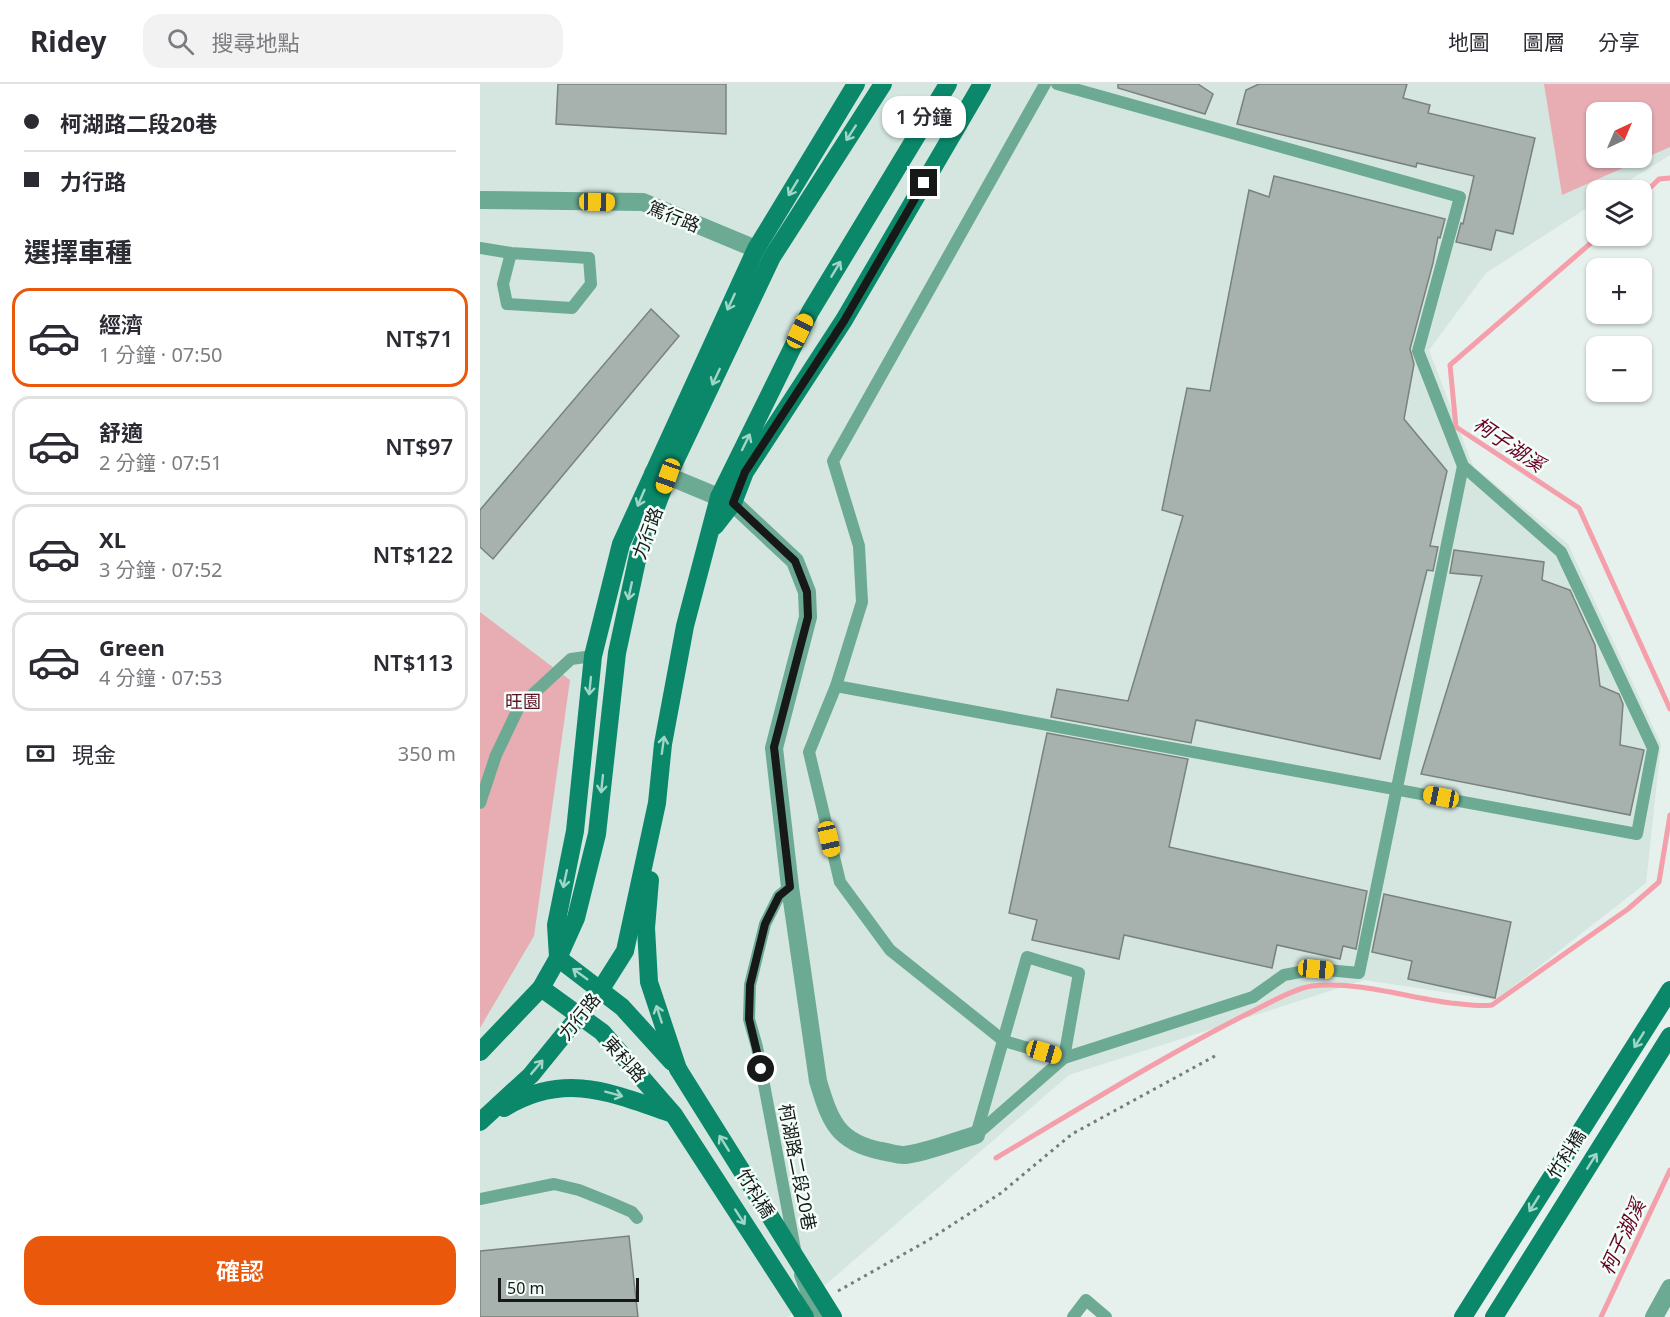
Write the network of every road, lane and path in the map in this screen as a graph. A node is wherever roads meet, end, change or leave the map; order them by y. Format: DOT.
graph roads {
  1 [pos="856,84"];
  2 [pos="883,84"];
  3 [pos="948,84"];
  4 [pos="982,84"];
  5 [pos="1045,84"];
  6 [pos="1058,84"];
  7 [pos="480,200"];
  8 [pos="480,248"];
  9 [pos="756,249"];
  10 [pos="511,253"];
  11 [pos="1463,466"];
  12 [pos="660,474"];
  13 [pos="726,500"];
  14 [pos="593,656"];
  15 [pos="836,686"];
  16 [pos="1397,789"];
  17 [pos="480,803"];
  18 [pos="657,803"];
  19 [pos="790,887"];
  20 [pos="558,958"];
  21 [pos="541,988"];
  22 [pos="601,989"];
  23 [pos="1670,990"];
  24 [pos="580,1016"];
  25 [pos="1670,1036"];
  26 [pos="1004,1041"];
  27 [pos="480,1052"];
  28 [pos="1215,1056"];
  29 [pos="1064,1058"];
  30 [pos="678,1069"];
  31 [pos="674,1115"];
  32 [pos="480,1122"];
  33 [pos="976,1135"];
  34 [pos="480,1198"];
  35 [pos="637,1218"];
  36 [pos="1670,1288"];
  37 [pos="816,1314"];
  38 [pos="1073,1317"];
  39 [pos="1106,1317"];
  40 [pos="1462,1317"];
  41 [pos="1494,1317"];
  42 [pos="1654,1317"];
  1 -- 9 [label="street, 力行路, one-way"];
  2 -- 12 [label="street, 力行路, one-way"];
  13 -- 3 [label="street, 力行路, one-way"];
  4 -- 13 [label="street, 力行路"];
  5 -- 15 [label="lane"];
  6 -- 11 [label="lane"];
  7 -- 9 [label="street, 篤行路"];
  8 -- 10 [label="lane"];
  9 -- 12 [label="street, 力行路, one-way"];
  10 -- 10 [label="lane"];
  11 -- 16 [label="lane"];
  11 -- 16 [label="lane"];
  12 -- 13 [label="street"];
  12 -- 14 [label="street, 力行路, one-way"];
  12 -- 20 [label="street, 力行路, one-way"];
  18 -- 13 [label="street, 力行路, one-way"];
  13 -- 19 [label="street"];
  14 -- 17 [label="lane"];
  14 -- 20 [label="street, 力行路, one-way"];
  15 -- 16 [label="lane"];
  15 -- 26 [label="lane"];
  16 -- 29 [label="lane"];
  18 -- 22 [label="street, 力行路"];
  30 -- 18 [label="street, one-way"];
  19 -- 33 [label="street"];
  19 -- 37 [label="lane, 柯湖路二段20巷"];
  20 -- 21 [label="street, 力行路"];
  22 -- 20 [label="street, 東科路, one-way"];
  21 -- 24 [label="street, 東科路"];
  21 -- 27 [label="street, 力行路"];
  22 -- 24 [label="street, 力行路"];
  22 -- 30 [label="street, 東科路"];
  23 -- 40 [label="street, 竹科橋, one-way"];
  24 -- 31 [label="street, 東科路"];
  32 -- 24 [label="street, 力行路, one-way"];
  41 -- 25 [label="street, 竹科橋, one-way"];
  26 -- 29 [label="lane"];
  26 -- 29 [label="lane"];
  26 -- 33 [label="lane"];
  28 -- 37 [label="path"];
  29 -- 33 [label="lane"];
  37 -- 30 [label="street, 竹科橋, one-way, bridge"];
  32 -- 31 [label="street, one-way"];
  31 -- 37 [label="street, 竹科橋, one-way"];
  34 -- 35 [label="lane"];
  36 -- 42 [label="street"];
  38 -- 39 [label="lane"];
}
